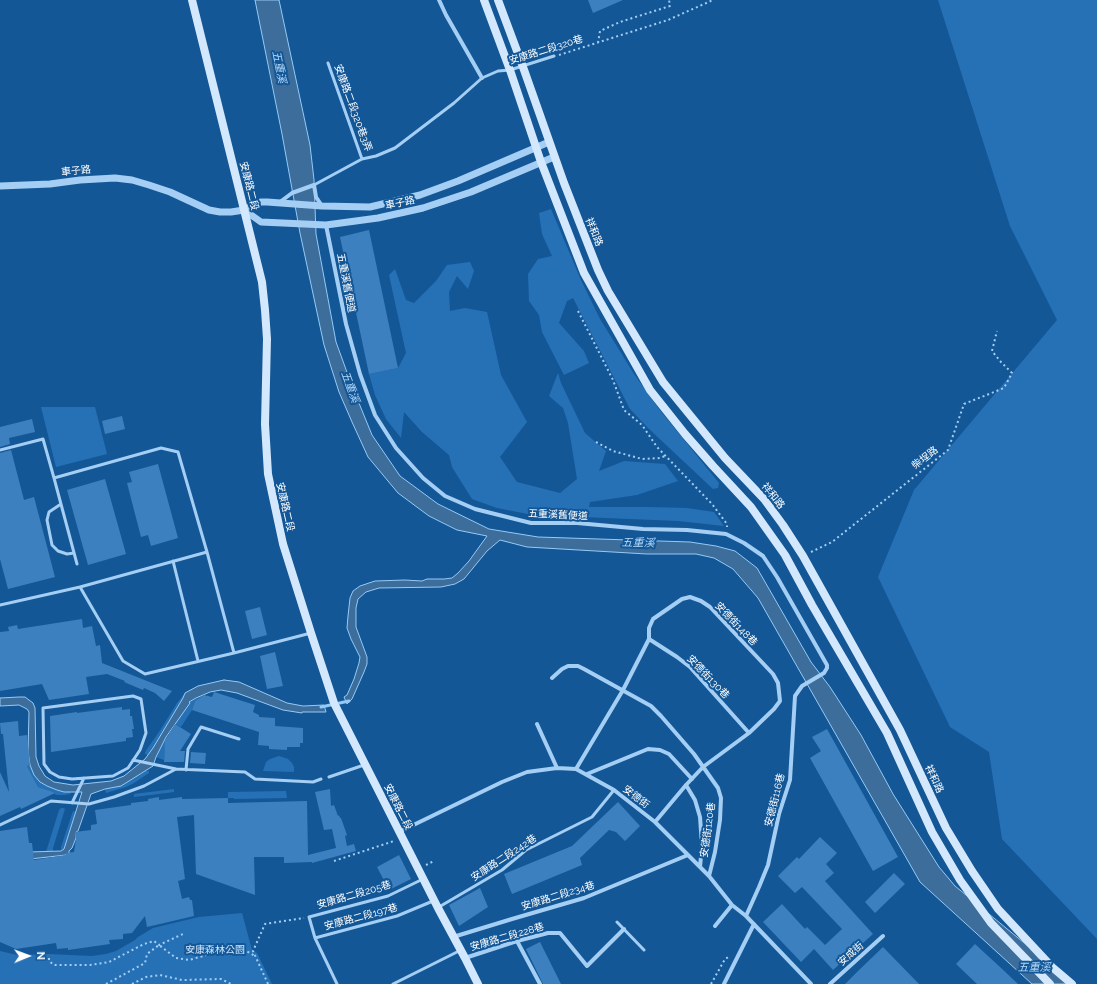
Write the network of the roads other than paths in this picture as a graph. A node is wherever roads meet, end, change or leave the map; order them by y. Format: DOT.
graph roads {
  1 [pos="192,0"];
  2 [pos="439,0"];
  3 [pos="484,0"];
  4 [pos="498,0"];
  5 [pos="554,56"];
  6 [pos="328,63"];
  7 [pos="523,67"];
  8 [pos="510,70"];
  9 [pos="482,78"];
  10 [pos="549,142"];
  11 [pos="536,148"];
  12 [pos="554,157"];
  13 [pos="362,159"];
  14 [pos="541,162"];
  15 [pos="314,185"];
  16 [pos="0,186"];
  17 [pos="280,202"];
  18 [pos="322,206"];
  19 [pos="244,210"];
  20 [pos="326,224"];
  21 [pos="0,450"];
  22 [pos="54,478"];
  23 [pos="61,504"];
  24 [pos="207,552"];
  25 [pos="74,553"];
  26 [pos="173,562"];
  27 [pos="77,564"];
  28 [pos="80,587"];
  29 [pos="0,605"];
  30 [pos="311,633"];
  31 [pos="649,639"];
  32 [pos="234,653"];
  33 [pos="198,661"];
  34 [pos="552,678"];
  35 [pos="802,686"];
  36 [pos="623,690"];
  37 [pos="537,724"];
  38 [pos="748,733"];
  39 [pos="239,739"];
  40 [pos="133,760"];
  41 [pos="366,764"];
  42 [pos="703,767"];
  43 [pos="557,768"];
  44 [pos="176,769"];
  45 [pos="576,769"];
  46 [pos="186,770"];
  47 [pos="587,774"];
  48 [pos="329,777"];
  49 [pos="321,779"];
  50 [pos="692,779"];
  51 [pos="83,780"];
  52 [pos="686,785"];
  53 [pos="614,790"];
  54 [pos="72,803"];
  55 [pos="655,822"];
  56 [pos="0,825"];
  57 [pos="401,835"];
  58 [pos="688,855"];
  59 [pos="700,868"];
  60 [pos="709,876"];
  61 [pos="423,879"];
  62 [pos="436,905"];
  63 [pos="732,905"];
  64 [pos="746,916"];
  65 [pos="618,922"];
  66 [pos="754,924"];
  67 [pos="715,926"];
  68 [pos="624,929"];
  69 [pos="883,936"];
  70 [pos="453,937"];
  71 [pos="315,938"];
  72 [pos="517,941"];
  73 [pos="461,950"];
  74 [pos="644,950"];
  75 [pos="465,958"];
  76 [pos="337,984"];
  77 [pos="393,984"];
  78 [pos="478,984"];
  79 [pos="540,984"];
  80 [pos="724,984"];
  81 [pos="812,984"];
  82 [pos="830,984"];
  83 [pos="1050,984"];
  84 [pos="1072,984"];
  1 -- 19 [label="main road, 安康路二段"];
  2 -- 9 [label="street"];
  3 -- 8 [label="main road"];
  4 -- 7 [label="main road, 祥和路"];
  5 -- 7 [label="lane, 安康路二段320巷"];
  6 -- 13 [label="lane, 安康路二段320巷3弄"];
  7 -- 8 [label="lane, 安康路二段320巷"];
  7 -- 10 [label="main road, 祥和路"];
  8 -- 9 [label="lane, 安康路二段320巷"];
  8 -- 11 [label="main road"];
  9 -- 13 [label="lane, 安康路二段320巷"];
  10 -- 11 [label="street, 車子路"];
  10 -- 12 [label="main road, 祥和路"];
  11 -- 14 [label="main road"];
  11 -- 18 [label="street, 車子路"];
  12 -- 14 [label="street, 車子路"];
  12 -- 84 [label="main road, 祥和路"];
  13 -- 15 [label="lane, 安康路二段320巷"];
  14 -- 20 [label="street, 車子路"];
  14 -- 83 [label="main road"];
  15 -- 17 [label="street, 安康路二段320巷"];
  15 -- 18 [label="street"];
  16 -- 19 [label="street, 車子路"];
  17 -- 18 [label="street, 車子路"];
  17 -- 19 [label="street, 車子路"];
  19 -- 20 [label="street, 車子路"];
  19 -- 30 [label="main road, 安康路二段"];
  20 -- 35 [label="street, 五重溪舊便道"];
  21 -- 22 [label="lane"];
  22 -- 23 [label="lane"];
  22 -- 24 [label="lane"];
  23 -- 25 [label="lane"];
  23 -- 25 [label="lane"];
  24 -- 26 [label="lane"];
  24 -- 32 [label="lane"];
  25 -- 27 [label="lane"];
  26 -- 28 [label="lane"];
  26 -- 33 [label="lane"];
  28 -- 29 [label="lane"];
  28 -- 33 [label="lane"];
  30 -- 32 [label="lane"];
  30 -- 41 [label="main road, 安康路二段"];
  31 -- 36 [label="street, 安德街148巷"];
  31 -- 38 [label="street, 安德街130巷"];
  31 -- 38 [label="street, 安德街148巷"];
  32 -- 33 [label="lane"];
  34 -- 36 [label="street, 安德街120巷"];
  35 -- 64 [label="street, 安德街116巷"];
  36 -- 42 [label="street, 安德街120巷"];
  36 -- 45 [label="street, 安德街148巷"];
  37 -- 43 [label="street"];
  38 -- 42 [label="street, 安德街148巷"];
  39 -- 46 [label="lane"];
  40 -- 44 [label="lane"];
  40 -- 51 [label="lane"];
  40 -- 51 [label="lane"];
  41 -- 48 [label="lane"];
  41 -- 57 [label="main road, 安康路二段"];
  42 -- 50 [label="street, 安德街148巷"];
  42 -- 60 [label="street, 安德街120巷"];
  43 -- 45 [label="street, 安德街"];
  43 -- 57 [label="street, 安德街"];
  44 -- 46 [label="lane"];
  44 -- 54 [label="lane"];
  45 -- 47 [label="street, 安德街"];
  46 -- 49 [label="lane"];
  47 -- 50 [label="street"];
  47 -- 53 [label="street, 安德街"];
  50 -- 52 [label="street, 安德街148巷"];
  51 -- 54 [label="lane"];
  52 -- 55 [label="street, 安德街148巷"];
  52 -- 59 [label="street"];
  53 -- 55 [label="street, 安德街"];
  53 -- 62 [label="lane, 安康路二段242巷"];
  54 -- 56 [label="lane"];
  55 -- 58 [label="street, 安德街"];
  57 -- 61 [label="main road, 安康路二段"];
  58 -- 59 [label="street, 安德街"];
  58 -- 70 [label="street, 安康路二段234巷"];
  59 -- 60 [label="street, 安德街"];
  60 -- 63 [label="street, 安德街"];
  61 -- 62 [label="main road, 安康路二段"];
  61 -- 71 [label="lane, 安康路二段205巷"];
  62 -- 70 [label="main road, 安康路二段"];
  62 -- 71 [label="lane, 安康路二段197巷"];
  63 -- 64 [label="street, 安德街"];
  63 -- 67 [label="street"];
  64 -- 66 [label="street, 安德街"];
  65 -- 68 [label="lane"];
  66 -- 80 [label="street"];
  66 -- 81 [label="street, 安德街"];
  68 -- 72 [label="street, 安康路二段228巷"];
  68 -- 74 [label="lane"];
  69 -- 82 [label="street, 安成街"];
  70 -- 73 [label="main road, 安康路二段"];
  71 -- 76 [label="lane, 安康路二段205巷"];
  72 -- 75 [label="street, 安康路二段228巷"];
  72 -- 79 [label="street"];
  73 -- 75 [label="main road, 安康路二段"];
  73 -- 77 [label="lane"];
  75 -- 78 [label="main road, 安康路二段"];
}
